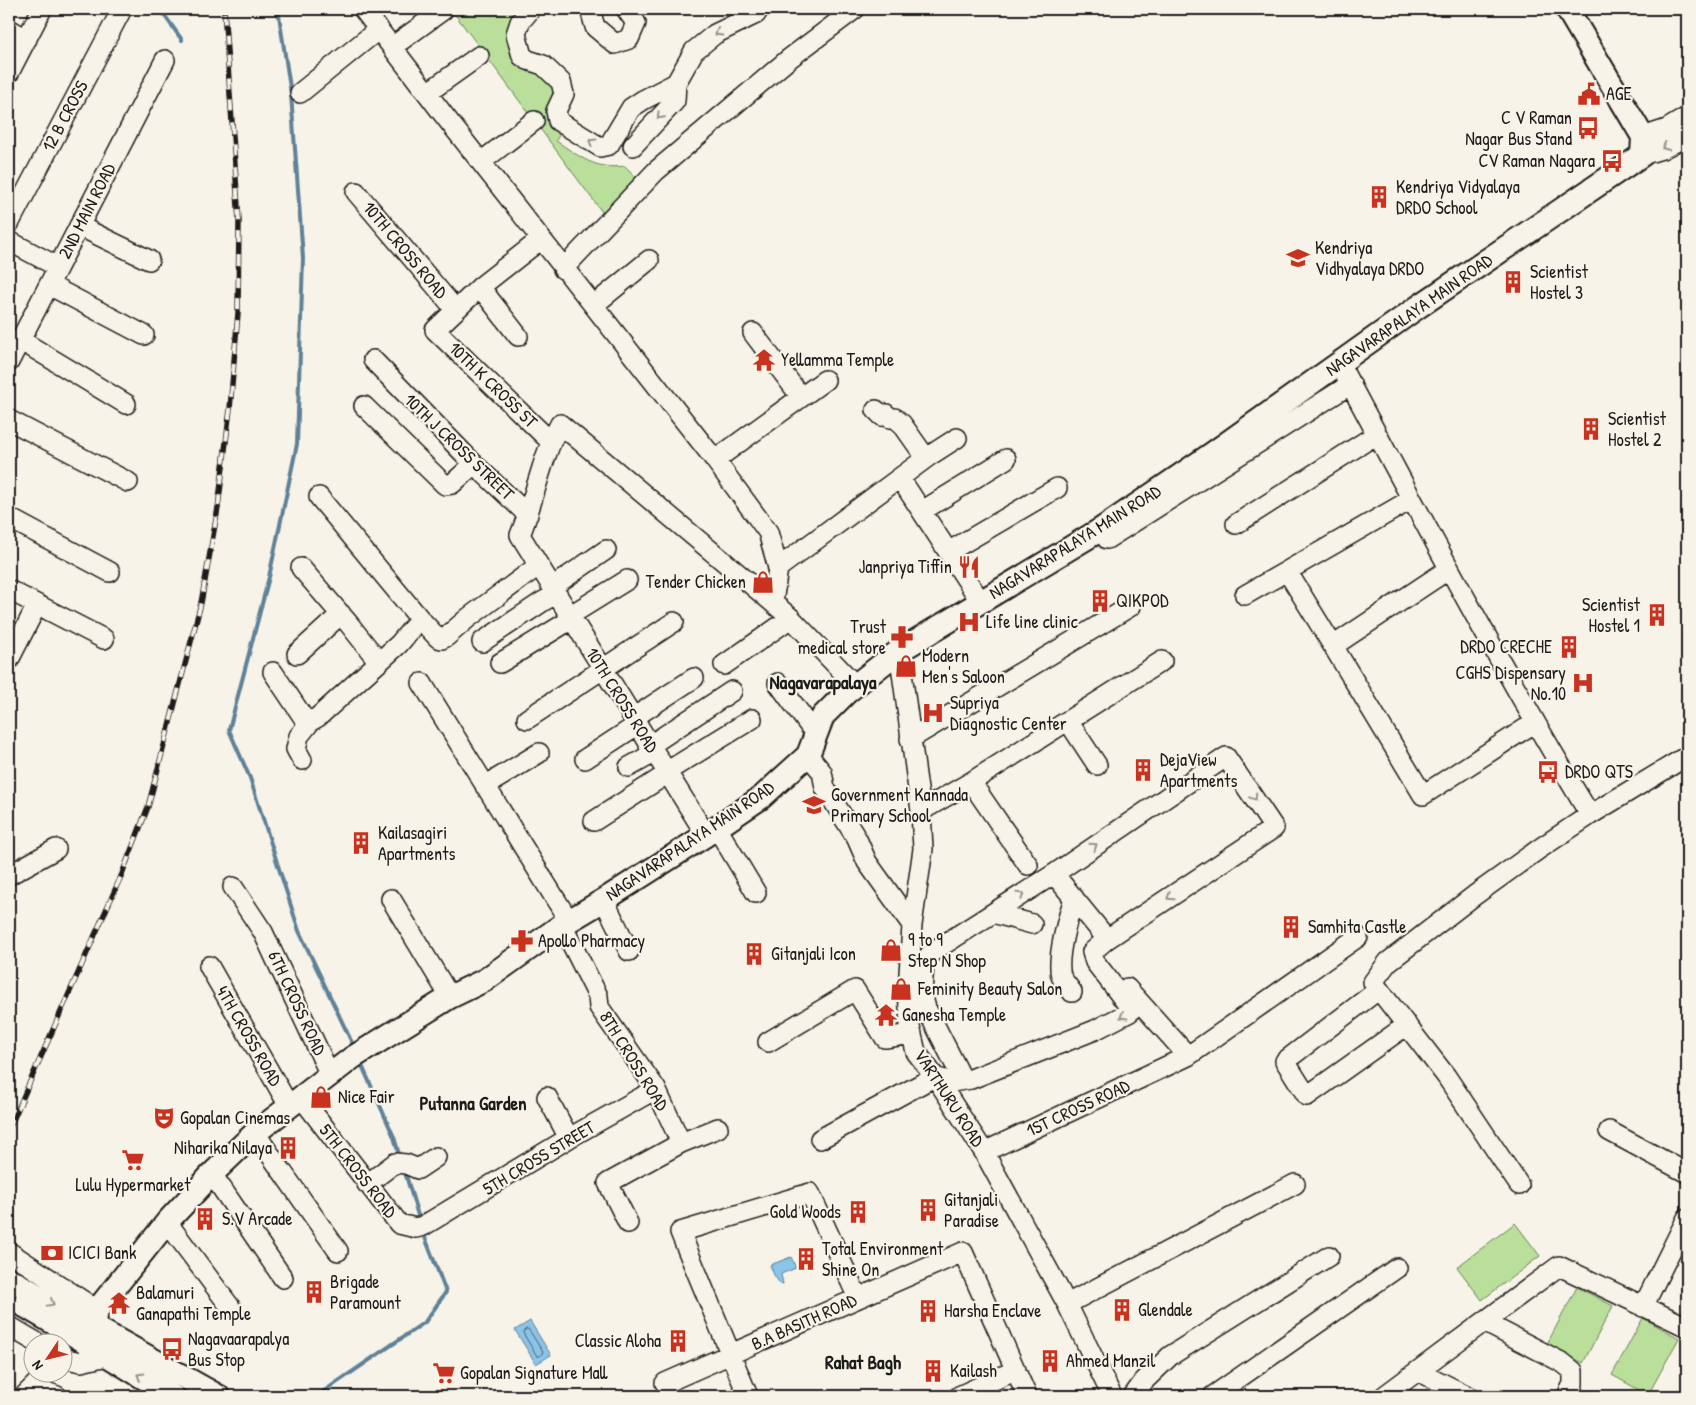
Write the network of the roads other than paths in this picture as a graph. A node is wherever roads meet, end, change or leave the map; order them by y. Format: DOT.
graph roads {
  1 [pos="42,9"];
  2 [pos="122,9"];
  3 [pos="531,9"];
  4 [pos="590,9"];
  5 [pos="626,9"];
  6 [pos="759,9"];
  7 [pos="856,9"];
  8 [pos="1567,9"];
  9 [pos="368,10"];
  10 [pos="443,10"];
  11 [pos="9,29"];
  12 [pos="378,29"];
  13 [pos="27,39"];
  14 [pos="392,47"];
  15 [pos="479,56"];
  16 [pos="165,60"];
  17 [pos="9,73"];
  18 [pos="676,83"];
  19 [pos="300,93"];
  20 [pos="427,93"];
  21 [pos="1687,117"];
  22 [pos="534,120"];
  23 [pos="1687,136"];
  24 [pos="633,146"];
  25 [pos="1643,146"];
  26 [pos="481,162"];
  27 [pos="356,192"];
  28 [pos="9,224"];
  29 [pos="79,226"];
  30 [pos="540,240"];
  31 [pos="9,241"];
  32 [pos="150,260"];
  33 [pos="649,260"];
  34 [pos="58,267"];
  35 [pos="563,268"];
  36 [pos="49,285"];
  37 [pos="480,287"];
  38 [pos="594,305"];
  39 [pos="455,309"];
  40 [pos="753,333"];
  41 [pos="144,336"];
  42 [pos="518,336"];
  43 [pos="20,340"];
  44 [pos="373,360"];
  45 [pos="9,362"];
  46 [pos="1339,363"];
  47 [pos="824,380"];
  48 [pos="1351,384"];
  49 [pos="802,396"];
  50 [pos="126,404"];
  51 [pos="364,406"];
  52 [pos="876,410"];
  53 [pos="9,420"];
  54 [pos="1377,434"];
  55 [pos="957,438"];
  56 [pos="550,441"];
  57 [pos="926,458"];
  58 [pos="715,460"];
  59 [pos="1006,460"];
  60 [pos="474,464"];
  61 [pos="900,478"];
  62 [pos="128,482"];
  63 [pos="1057,488"];
  64 [pos="319,497"];
  65 [pos="1412,499"];
  66 [pos="922,511"];
  67 [pos="528,515"];
  68 [pos="9,518"];
  69 [pos="1236,524"];
  70 [pos="1107,539"];
  71 [pos="606,550"];
  72 [pos="948,552"];
  73 [pos="538,566"];
  74 [pos="301,568"];
  75 [pos="778,568"];
  76 [pos="1449,569"];
  77 [pos="1287,571"];
  78 [pos="110,572"];
  79 [pos="627,580"];
  80 [pos="9,590"];
  81 [pos="554,591"];
  82 [pos="1245,595"];
  83 [pos="981,602"];
  84 [pos="773,603"];
  85 [pos="37,605"];
  86 [pos="1131,606"];
  87 [pos="341,614"];
  88 [pos="570,618"];
  89 [pos="791,618"];
  90 [pos="420,620"];
  91 [pos="674,622"];
  92 [pos="104,639"];
  93 [pos="482,642"];
  94 [pos="1333,646"];
  95 [pos="899,651"];
  96 [pos="297,654"];
  97 [pos="9,660"];
  98 [pos="1162,661"];
  99 [pos="379,662"];
  100 [pos="500,663"];
  101 [pos="724,664"];
  102 [pos="603,669"];
  103 [pos="272,672"];
  104 [pos="694,678"];
  105 [pos="422,683"];
  106 [pos="778,683"];
  107 [pos="856,686"];
  108 [pos="732,691"];
  109 [pos="526,719"];
  110 [pos="752,719"];
  111 [pos="1068,720"];
  112 [pos="311,721"];
  113 [pos="635,722"];
  114 [pos="1534,723"];
  115 [pos="910,739"];
  116 [pos="812,745"];
  117 [pos="652,749"];
  118 [pos="538,753"];
  119 [pos="1687,756"];
  120 [pos="585,759"];
  121 [pos="302,760"];
  122 [pos="1097,765"];
  123 [pos="629,767"];
  124 [pos="667,773"];
  125 [pos="971,782"];
  126 [pos="485,786"];
  127 [pos="921,811"];
  128 [pos="1590,815"];
  129 [pos="594,820"];
  130 [pos="711,832"];
  131 [pos="56,849"];
  132 [pos="1028,865"];
  133 [pos="9,874"];
  134 [pos="1054,874"];
  135 [pos="233,887"];
  136 [pos="756,893"];
  137 [pos="1074,898"];
  138 [pos="391,899"];
  139 [pos="604,900"];
  140 [pos="993,913"];
  141 [pos="565,923"];
  142 [pos="1032,924"];
  143 [pos="912,925"];
  144 [pos="1358,938"];
  145 [pos="1107,939"];
  146 [pos="629,951"];
  147 [pos="210,966"];
  148 [pos="1110,968"];
  149 [pos="1378,990"];
  150 [pos="1072,992"];
  151 [pos="450,997"];
  152 [pos="926,1008"];
  153 [pos="1407,1025"];
  154 [pos="911,1031"];
  155 [pos="768,1042"];
  156 [pos="1180,1060"];
  157 [pos="330,1075"];
  158 [pos="934,1077"];
  159 [pos="963,1080"];
  160 [pos="656,1089"];
  161 [pos="547,1097"];
  162 [pos="295,1102"];
  163 [pos="718,1128"];
  164 [pos="1609,1131"];
  165 [pos="255,1133"];
  166 [pos="569,1138"];
  167 [pos="820,1140"];
  168 [pos="682,1143"];
  169 [pos="984,1152"];
  170 [pos="436,1157"];
  171 [pos="1687,1173"];
  172 [pos="212,1174"];
  173 [pos="367,1184"];
  174 [pos="1295,1184"];
  175 [pos="1519,1185"];
  176 [pos="1687,1218"];
  177 [pos="167,1222"];
  178 [pos="628,1223"];
  179 [pos="419,1227"];
  180 [pos="338,1251"];
  181 [pos="9,1252"];
  182 [pos="1329,1256"];
  183 [pos="1397,1268"];
  184 [pos="283,1278"];
  185 [pos="9,1279"];
  186 [pos="9,1297"];
  187 [pos="858,1298"];
  188 [pos="1067,1304"];
  189 [pos="1642,1306"];
  190 [pos="232,1308"];
  191 [pos="95,1319"];
  192 [pos="1484,1322"];
  193 [pos="9,1326"];
  194 [pos="1687,1327"];
  195 [pos="22,1334"];
  196 [pos="731,1354"];
  197 [pos="108,1356"];
  198 [pos="72,1360"];
  199 [pos="1016,1370"];
  200 [pos="1418,1371"];
  201 [pos="664,1383"];
  202 [pos="34,1392"];
  203 [pos="57,1396"];
  204 [pos="174,1396"];
  205 [pos="218,1396"];
  206 [pos="748,1396"];
  207 [pos="959,1396"];
  208 [pos="1027,1396"];
  209 [pos="1112,1396"];
  210 [pos="1133,1396"];
  211 [pos="1213,1396"];
  212 [pos="1384,1396"];
  213 [pos="1468,1396"];
  214 [pos="1567,1396"];
  1 -- 13 [label="street"];
  2 -- 28 [label="street, 12 B CROSS"];
  18 -- 3 [label="street, one-way"];
  4 -- 5 [label="street"];
  6 -- 18 [label="street, one-way"];
  7 -- 35 [label="street"];
  8 -- 25 [label="main road"];
  9 -- 12 [label="street"];
  10 -- 14 [label="street"];
  11 -- 13 [label="street"];
  12 -- 14 [label="street"];
  12 -- 19 [label="street"];
  13 -- 17 [label="street"];
  14 -- 20 [label="street"];
  15 -- 20 [label="street"];
  16 -- 29 [label="street, 2ND MAIN ROAD"];
  18 -- 24 [label="street, one-way"];
  20 -- 26 [label="street"];
  21 -- 25 [label="street"];
  22 -- 26 [label="street"];
  23 -- 25 [label="street, one-way"];
  25 -- 46 [label="main road, NAGAVARAPALAYA MAIN ROAD"];
  26 -- 30 [label="street"];
  27 -- 39 [label="street, 10TH CROSS ROAD"];
  29 -- 32 [label="street"];
  29 -- 34 [label="street, 2ND MAIN ROAD"];
  30 -- 35 [label="street"];
  30 -- 37 [label="street"];
  31 -- 34 [label="street"];
  33 -- 38 [label="street"];
  34 -- 36 [label="street, 2ND MAIN ROAD"];
  35 -- 38 [label="street"];
  36 -- 41 [label="street"];
  36 -- 43 [label="street, 2ND MAIN ROAD"];
  37 -- 39 [label="street"];
  37 -- 42 [label="street"];
  38 -- 58 [label="street"];
  39 -- 56 [label="street, 10TH K CROSS ST"];
  40 -- 49 [label="street"];
  43 -- 45 [label="street, 2ND MAIN ROAD"];
  43 -- 50 [label="street"];
  44 -- 60 [label="street, 10TH J CROSS STREET"];
  46 -- 48 [label="street"];
  46 -- 83 [label="main road, NAGAVARAPALAYA MAIN ROAD"];
  47 -- 49 [label="street"];
  48 -- 54 [label="street"];
  48 -- 70 [label="street"];
  49 -- 58 [label="street"];
  51 -- 60 [label="street"];
  52 -- 57 [label="street"];
  53 -- 62 [label="street"];
  54 -- 65 [label="street"];
  54 -- 69 [label="street"];
  55 -- 57 [label="street"];
  56 -- 67 [label="street"];
  56 -- 84 [label="street"];
  57 -- 61 [label="street"];
  58 -- 75 [label="street"];
  59 -- 66 [label="street"];
  60 -- 67 [label="street, 10TH J CROSS STREET"];
  61 -- 66 [label="street"];
  61 -- 75 [label="street"];
  63 -- 72 [label="street"];
  64 -- 90 [label="street"];
  65 -- 76 [label="street"];
  65 -- 77 [label="street"];
  66 -- 72 [label="street"];
  67 -- 73 [label="street, 10TH CROSS ROAD"];
  68 -- 78 [label="street"];
  71 -- 81 [label="street"];
  72 -- 83 [label="street"];
  73 -- 81 [label="street, 10TH CROSS ROAD"];
  73 -- 90 [label="street"];
  74 -- 87 [label="street"];
  75 -- 84 [label="street"];
  76 -- 94 [label="street"];
  76 -- 114 [label="street"];
  77 -- 82 [label="street"];
  77 -- 94 [label="street"];
  79 -- 88 [label="street"];
  80 -- 85 [label="street"];
  81 -- 88 [label="street, 10TH CROSS ROAD"];
  81 -- 93 [label="street"];
  83 -- 95 [label="main road, NAGAVARAPALAYA MAIN ROAD"];
  84 -- 89 [label="street"];
  85 -- 92 [label="street"];
  85 -- 97 [label="street"];
  86 -- 115 [label="street"];
  87 -- 96 [label="street"];
  87 -- 99 [label="street"];
  88 -- 100 [label="street"];
  88 -- 102 [label="street, 10TH CROSS ROAD"];
  89 -- 101 [label="street"];
  89 -- 107 [label="street"];
  90 -- 99 [label="street"];
  91 -- 102 [label="street"];
  94 -- 114 [label="street"];
  95 -- 107 [label="main road, NAGAVARAPALAYA MAIN ROAD"];
  95 -- 115 [label="street, VARTHURU ROAD"];
  98 -- 111 [label="street"];
  99 -- 112 [label="street"];
  102 -- 109 [label="street"];
  102 -- 113 [label="street, 10TH CROSS ROAD"];
  103 -- 112 [label="street"];
  104 -- 113 [label="street"];
  105 -- 126 [label="street, 8TH CROSS ROAD"];
  106 -- 116 [label="street"];
  107 -- 116 [label="main road, NAGAVARAPALAYA MAIN ROAD"];
  108 -- 117 [label="street"];
  110 -- 124 [label="street"];
  111 -- 122 [label="street"];
  111 -- 125 [label="street"];
  112 -- 121 [label="street"];
  113 -- 117 [label="street, 10TH CROSS ROAD"];
  113 -- 120 [label="street"];
  114 -- 128 [label="street"];
  115 -- 127 [label="street, VARTHURU ROAD"];
  116 -- 130 [label="main road, NAGAVARAPALAYA MAIN ROAD"];
  116 -- 143 [label="street"];
  117 -- 123 [label="street"];
  117 -- 124 [label="street, 10TH CROSS ROAD"];
  118 -- 126 [label="street"];
  119 -- 128 [label="street"];
  124 -- 129 [label="street"];
  124 -- 130 [label="street, 10TH CROSS ROAD"];
  125 -- 127 [label="street"];
  125 -- 132 [label="street"];
  126 -- 141 [label="street, 8TH CROSS ROAD"];
  127 -- 143 [label="street, VARTHURU ROAD"];
  128 -- 149 [label="street"];
  130 -- 136 [label="street, 10TH CROSS ROAD"];
  130 -- 139 [label="main road, NAGAVARAPALAYA MAIN ROAD"];
  131 -- 133 [label="street"];
  134 -- 137 [label="street"];
  140 -- 134 [label="street, one-way"];
  134 -- 145 [label="street, one-way"];
  135 -- 157 [label="street, 6TH CROSS ROAD"];
  137 -- 145 [label="street"];
  137 -- 150 [label="street"];
  138 -- 151 [label="street"];
  139 -- 141 [label="main road, NAGAVARAPALAYA MAIN ROAD"];
  139 -- 146 [label="street"];
  140 -- 142 [label="street"];
  140 -- 152 [label="street"];
  141 -- 151 [label="main road, NAGAVARAPALAYA MAIN ROAD"];
  141 -- 160 [label="street, 8TH CROSS ROAD"];
  143 -- 154 [label="street, VARTHURU ROAD"];
  144 -- 156 [label="street, 1ST CROSS ROAD"];
  145 -- 159 [label="street, one-way"];
  147 -- 162 [label="street, 4TH CROSS ROAD"];
  148 -- 156 [label="street"];
  149 -- 153 [label="street"];
  149 -- 153 [label="street"];
  151 -- 157 [label="main road, NAGAVARAPALAYA MAIN ROAD"];
  152 -- 154 [label="street"];
  152 -- 159 [label="street"];
  153 -- 175 [label="street"];
  154 -- 155 [label="street"];
  154 -- 158 [label="street, VARTHURU ROAD"];
  156 -- 169 [label="street, 1ST CROSS ROAD"];
  157 -- 162 [label="main road, NAGAVARAPALAYA MAIN ROAD"];
  158 -- 159 [label="street"];
  158 -- 167 [label="street"];
  158 -- 169 [label="street, VARTHURU ROAD"];
  160 -- 166 [label="street, 5TH CROSS STREET"];
  160 -- 168 [label="street, 8TH CROSS ROAD"];
  161 -- 166 [label="street"];
  162 -- 165 [label="main road, NAGAVARAPALAYA MAIN ROAD"];
  162 -- 173 [label="street, 5TH CROSS ROAD"];
  163 -- 168 [label="street"];
  164 -- 171 [label="street"];
  165 -- 172 [label="main road, NAGAVARAPALAYA MAIN ROAD"];
  165 -- 180 [label="street"];
  166 -- 179 [label="street, 5TH CROSS STREET"];
  168 -- 178 [label="street"];
  169 -- 188 [label="street, VARTHURU ROAD"];
  170 -- 173 [label="street"];
  172 -- 177 [label="main road, NAGAVARAPALAYA MAIN ROAD"];
  172 -- 184 [label="street"];
  173 -- 179 [label="street, 5TH CROSS ROAD"];
  174 -- 188 [label="street"];
  176 -- 189 [label="street"];
  177 -- 190 [label="street"];
  177 -- 191 [label="main road, NAGAVARAPALAYA MAIN ROAD"];
  181 -- 191 [label="street"];
  182 -- 210 [label="street"];
  183 -- 211 [label="street"];
  185 -- 191 [label="main road, one-way"];
  186 -- 197 [label="main road"];
  187 -- 196 [label="street, B.A BASITH ROAD"];
  187 -- 196 [label="street"];
  187 -- 199 [label="street, B.A BASITH ROAD"];
  188 -- 209 [label="street, VARTHURU ROAD"];
  189 -- 192 [label="street"];
  189 -- 194 [label="street"];
  191 -- 205 [label="main road"];
  192 -- 200 [label="street"];
  192 -- 214 [label="street"];
  193 -- 195 [label="street"];
  196 -- 201 [label="street, B.A BASITH ROAD"];
  196 -- 206 [label="street"];
  197 -- 198 [label="street"];
  204 -- 197 [label="main road, one-way"];
  199 -- 207 [label="street"];
  199 -- 208 [label="street, B.A BASITH ROAD"];
  200 -- 212 [label="street"];
  200 -- 213 [label="street"];
  202 -- 203 [label="street"];
}
